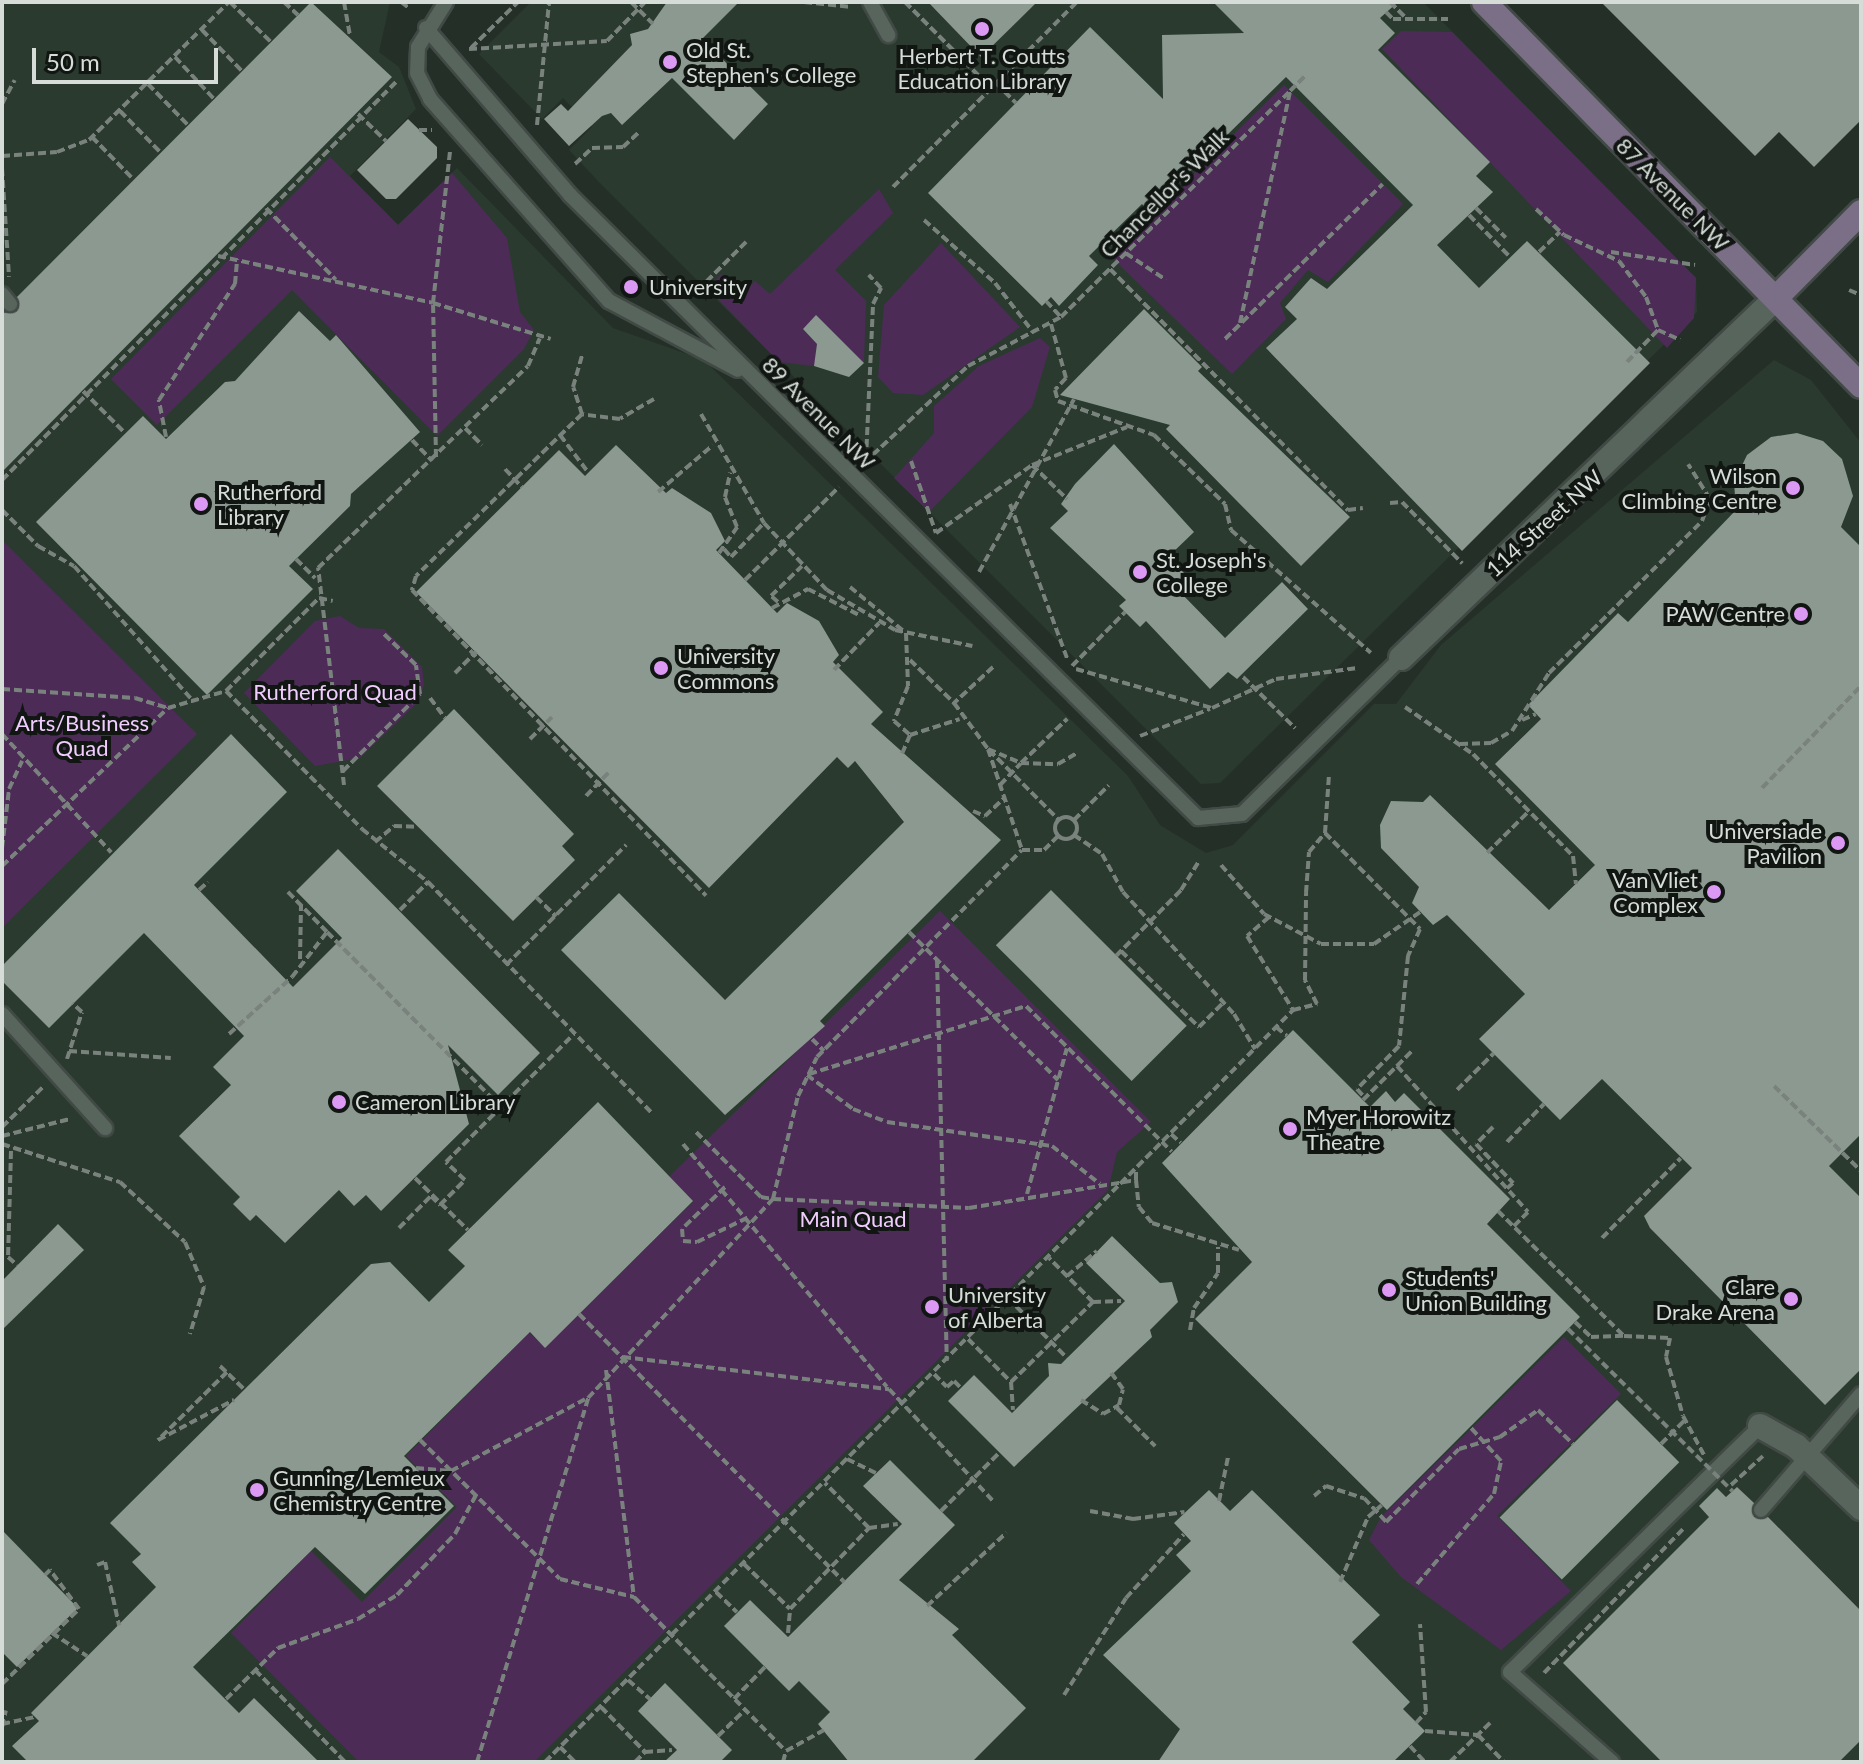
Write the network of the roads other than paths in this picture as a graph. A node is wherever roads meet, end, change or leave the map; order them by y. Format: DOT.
graph roads {
  1 [pos="870,2"];
  2 [pos="1484,2"];
  3 [pos="444,5"];
  4 [pos="426,28"];
  5 [pos="888,35"];
  6 [pos="1861,212"];
  7 [pos="1776,298"];
  8 [pos="749,375"];
  9 [pos="1861,386"];
  10 [pos="1401,658"];
  11 [pos="1219,821"];
  12 [pos="2,1014"];
  13 [pos="105,1128"];
  14 [pos="1861,1394"];
  15 [pos="1760,1426"];
  16 [pos="1809,1457"];
  17 [pos="1861,1508"];
  18 [pos="1761,1510"];
  19 [pos="1612,1762"];
  1 -- 5 [label="lane"];
  2 -- 7 [label="main road, 87 Avenue NW"];
  3 -- 4 [label="lane"];
  4 -- 8 [label="lane, 89 Avenue NW"];
  4 -- 8 [label="lane"];
  6 -- 7 [label="main road, 114 Street NW"];
  7 -- 9 [label="main road, 87 Avenue NW"];
  7 -- 10 [label="street, 114 Street NW"];
  8 -- 11 [label="lane, 89 Avenue NW"];
  10 -- 11 [label="lane, 114 Street NW"];
  12 -- 13 [label="lane"];
  14 -- 16 [label="lane"];
  15 -- 16 [label="street"];
  15 -- 19 [label="lane"];
  16 -- 17 [label="street"];
  16 -- 18 [label="lane"];
}
